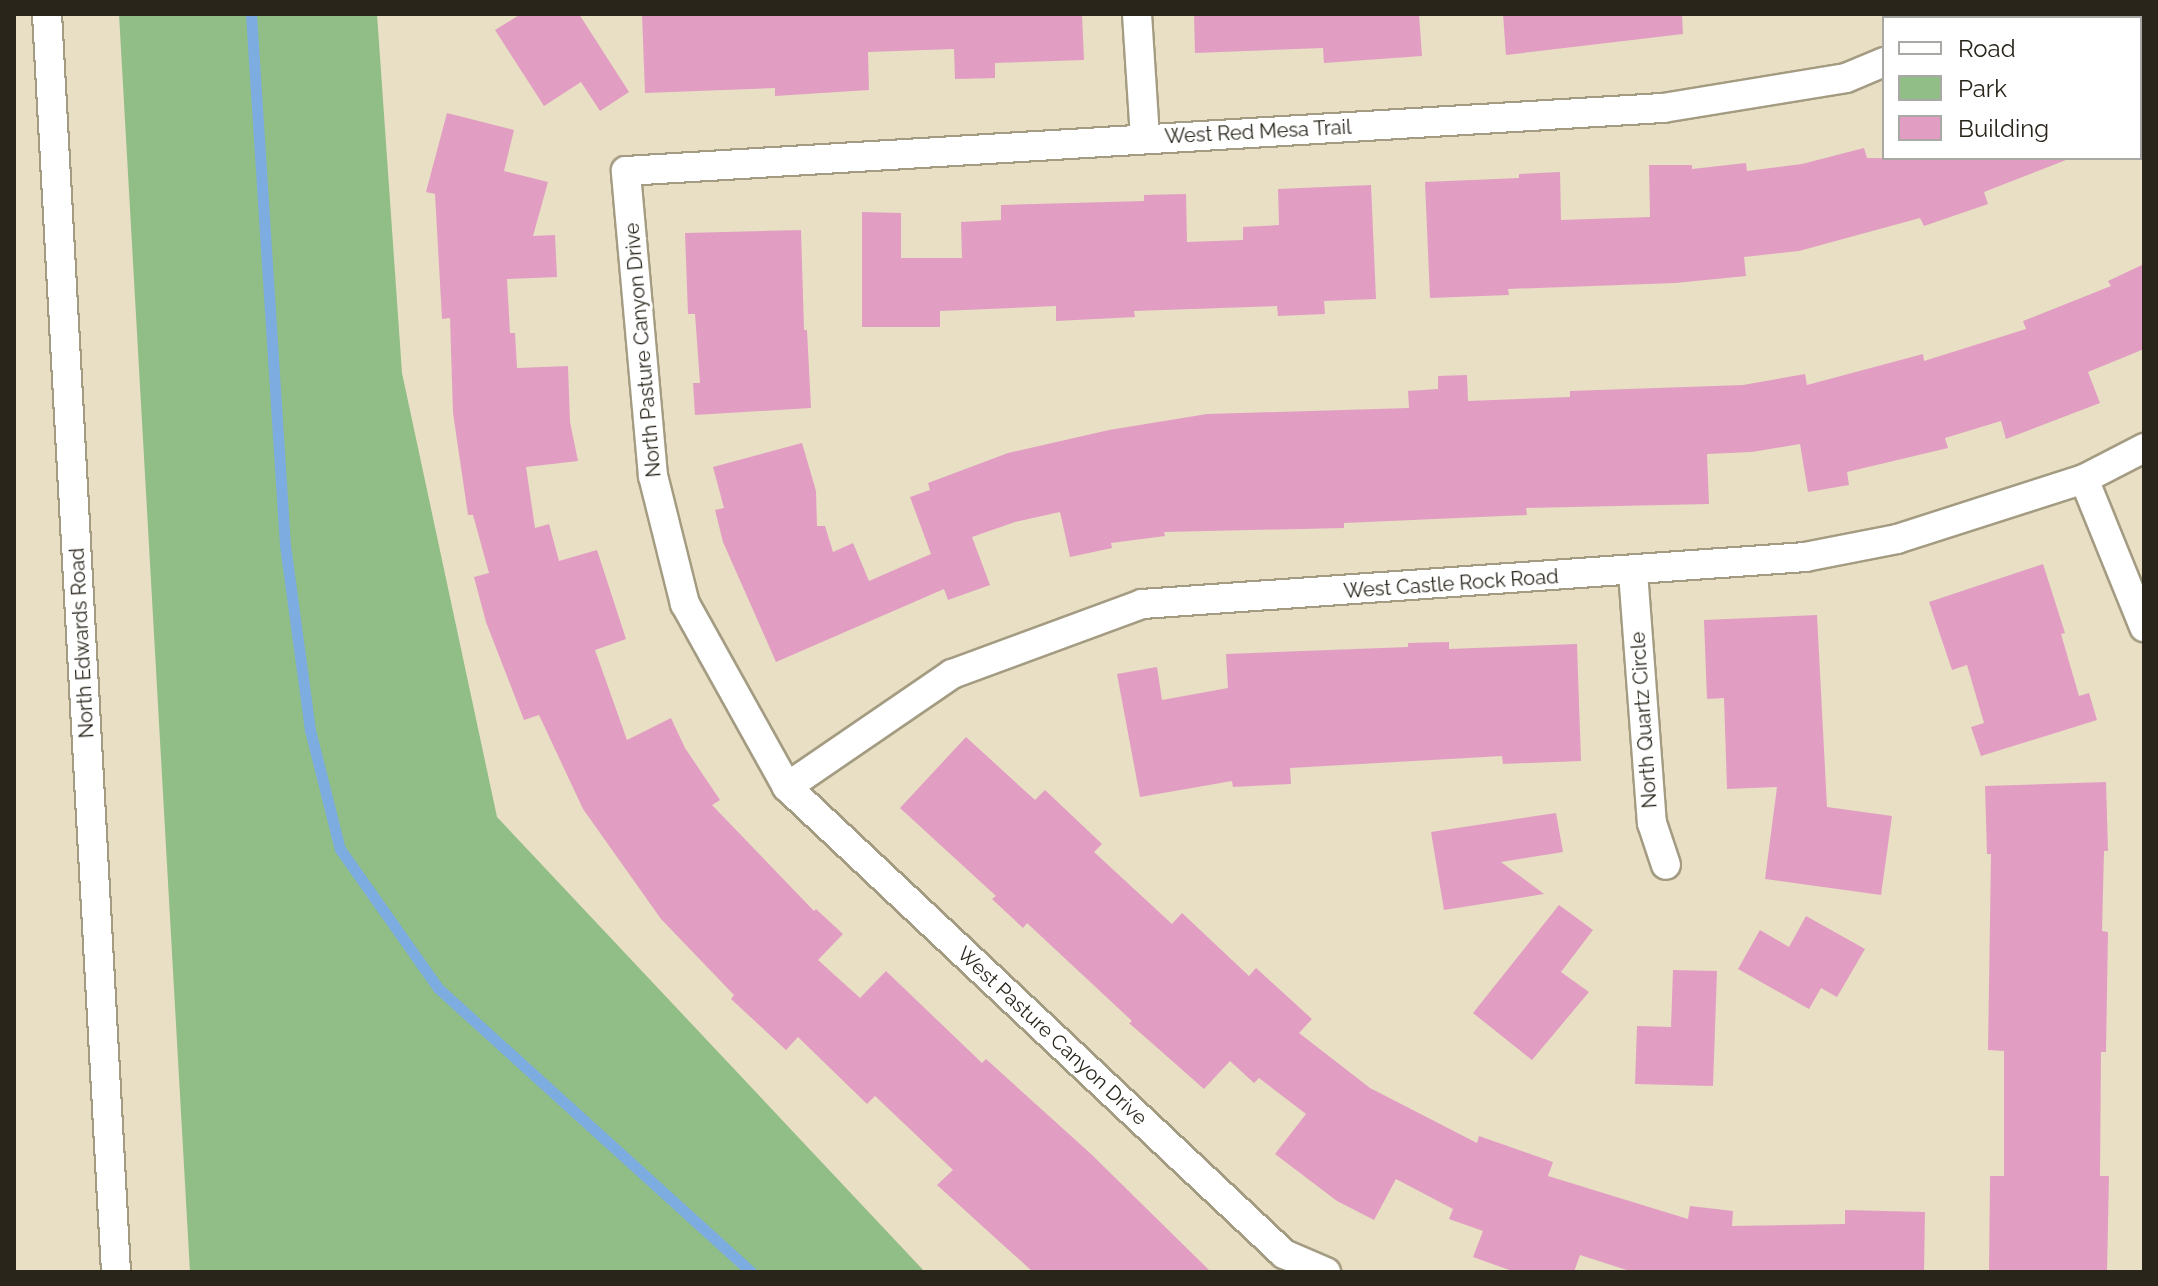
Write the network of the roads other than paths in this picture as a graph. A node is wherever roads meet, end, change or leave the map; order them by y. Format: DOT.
graph roads {
  1 [pos="47,14"];
  2 [pos="1137,14"];
  3 [pos="1882,63"];
  4 [pos="1145,139"];
  5 [pos="626,171"];
  6 [pos="2144,448"];
  7 [pos="2084,479"];
  8 [pos="1633,572"];
  9 [pos="2144,627"];
  10 [pos="787,787"];
  11 [pos="1666,865"];
  12 [pos="116,1272"];
  13 [pos="1326,1272"];
  1 -- 12 [label="street, North Edwards Road"];
  2 -- 4 [label="street"];
  3 -- 4 [label="street, West Red Mesa Trail"];
  4 -- 5 [label="street, West Red Mesa Trail"];
  5 -- 10 [label="street, North Pasture Canyon Drive"];
  6 -- 7 [label="street, West Castle Rock Road"];
  7 -- 8 [label="street, West Castle Rock Road"];
  7 -- 9 [label="street"];
  8 -- 10 [label="street, West Castle Rock Road"];
  8 -- 11 [label="street, North Quartz Circle"];
  10 -- 13 [label="street, West Pasture Canyon Drive"];
}
